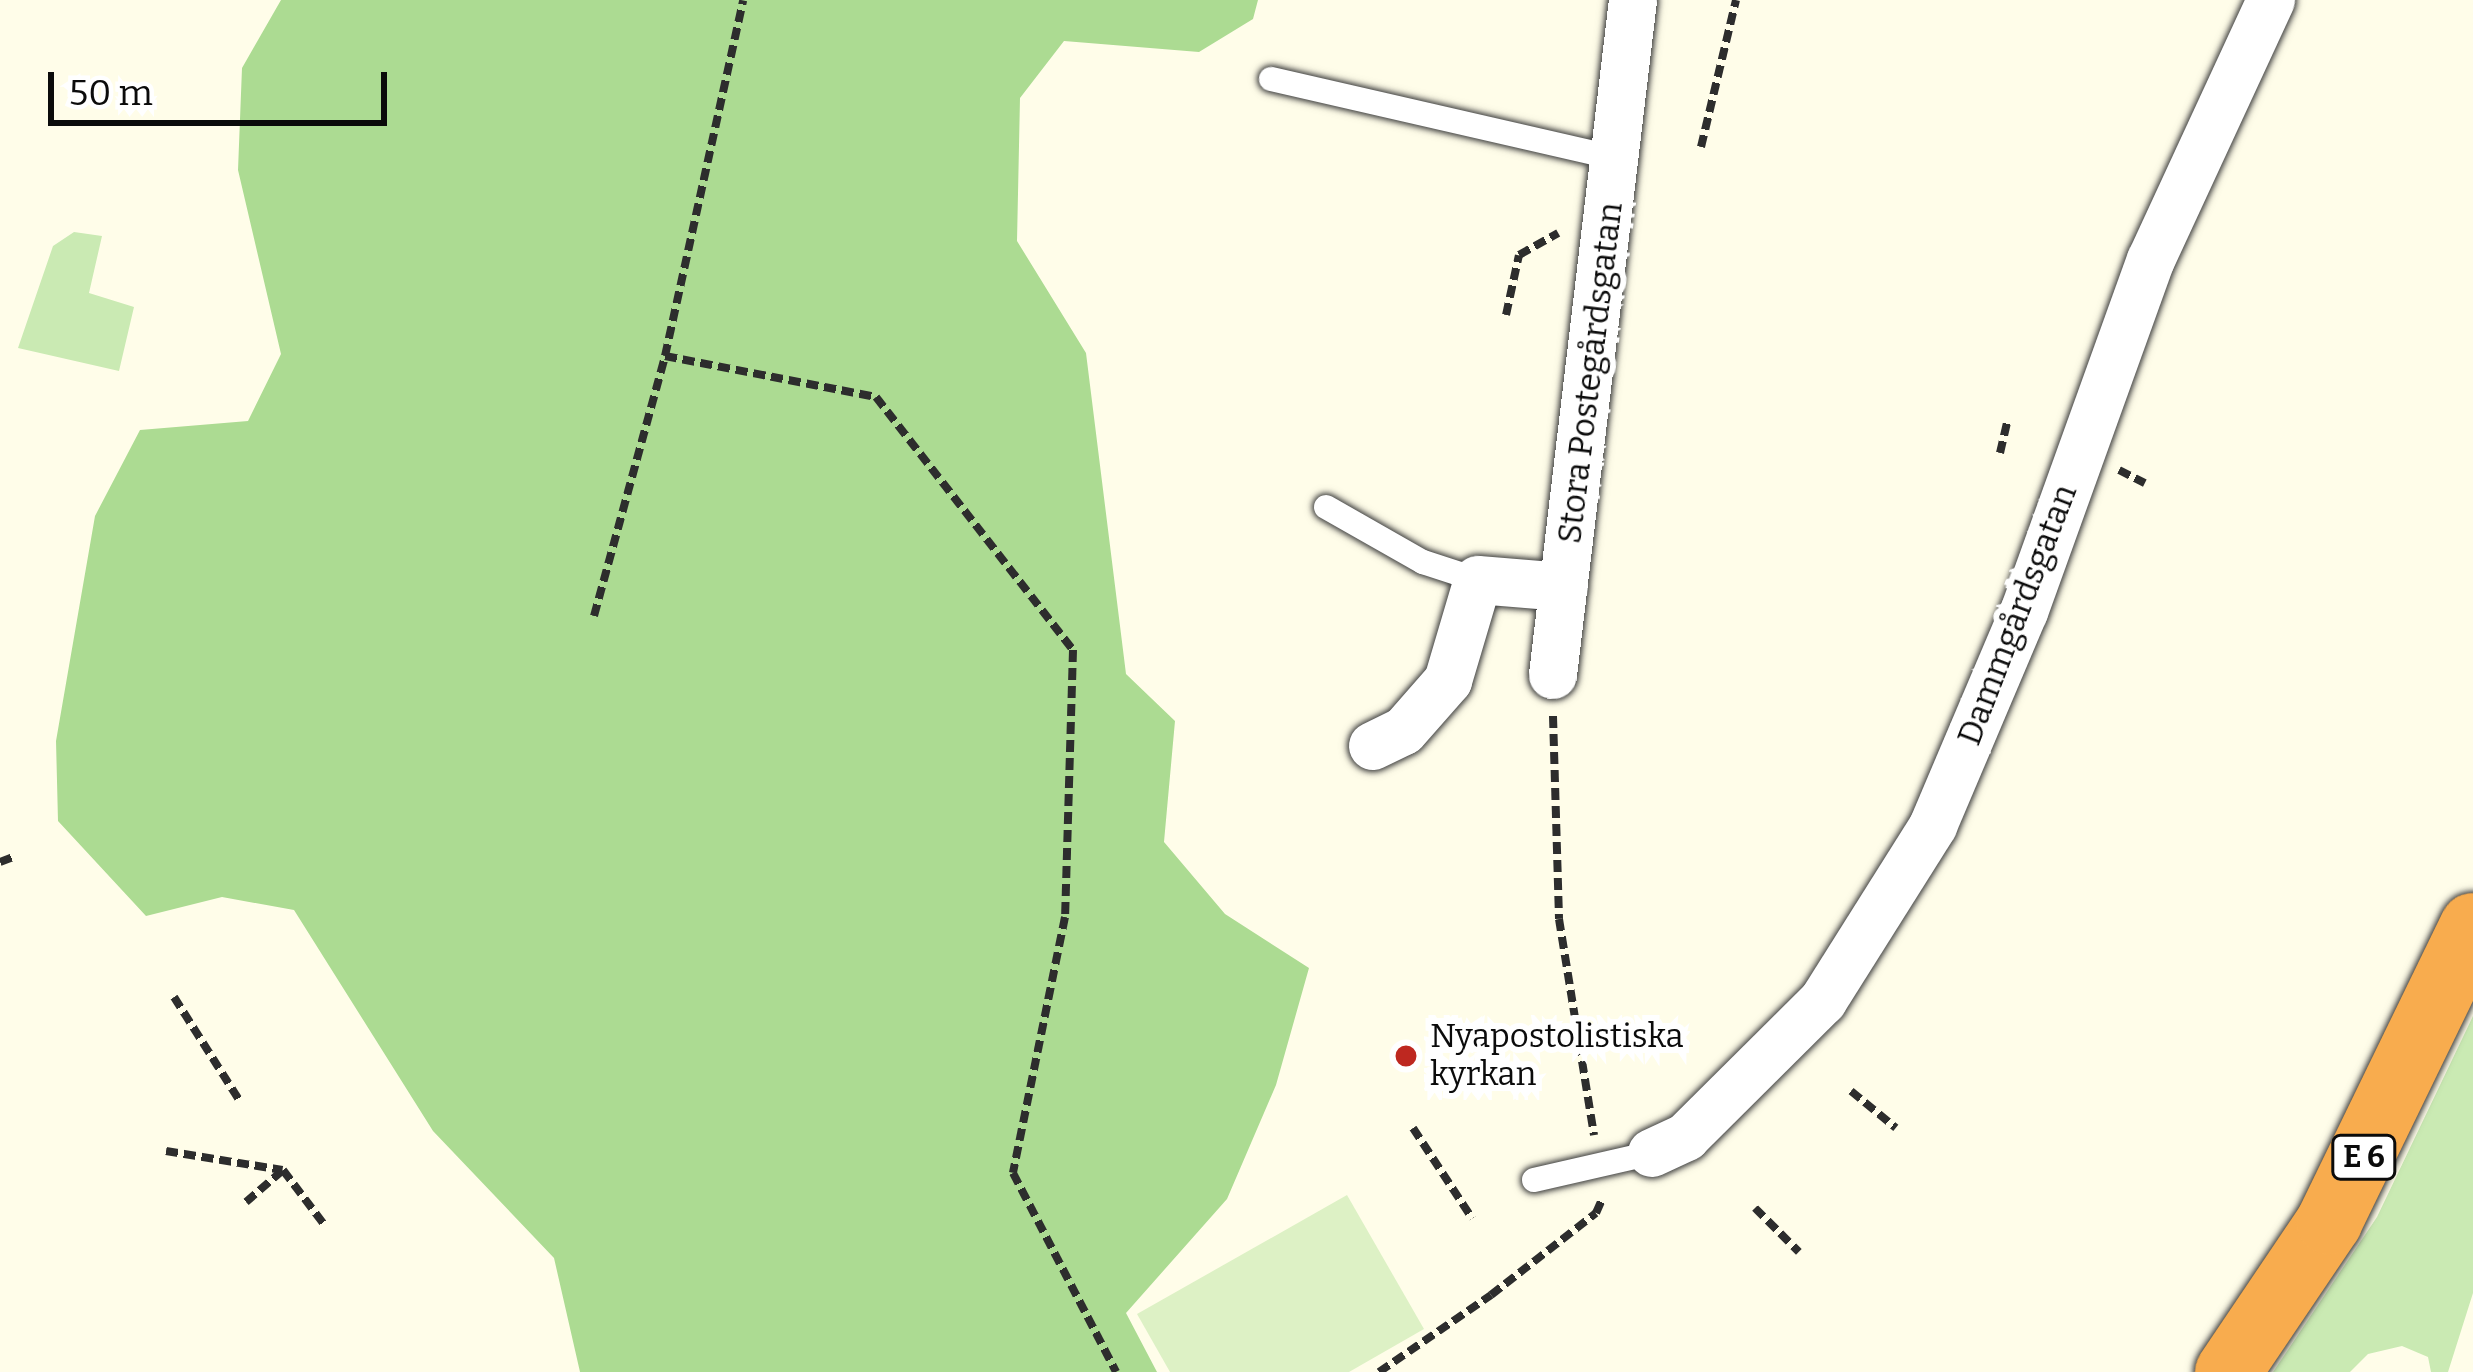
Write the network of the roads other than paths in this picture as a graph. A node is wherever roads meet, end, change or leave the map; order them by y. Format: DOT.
graph roads {
  1 [pos="1634,0"];
  2 [pos="2271,0"];
  3 [pos="1271,79"];
  4 [pos="1617,158"];
  5 [pos="1326,507"];
  6 [pos="1478,580"];
  7 [pos="1564,587"];
  8 [pos="1553,675"];
  9 [pos="1373,746"];
  10 [pos="2473,926"];
  11 [pos="1652,1153"];
  12 [pos="1534,1180"];
  13 [pos="2228,1372"];
  1 -- 4 [label="street, Stora Postegårdsgatan"];
  2 -- 11 [label="street, Dammgårdsgatan"];
  3 -- 4 [label="lane, Stora Postegårdsgatan"];
  4 -- 7 [label="street, Stora Postegårdsgatan"];
  5 -- 6 [label="lane, Stora Postegårdsgatan"];
  6 -- 7 [label="street, Stora Postegårdsgatan"];
  6 -- 9 [label="street"];
  7 -- 8 [label="street, Stora Postegårdsgatan"];
  10 -- 13 [label="highway, E 6"];
  11 -- 12 [label="lane"];
}
